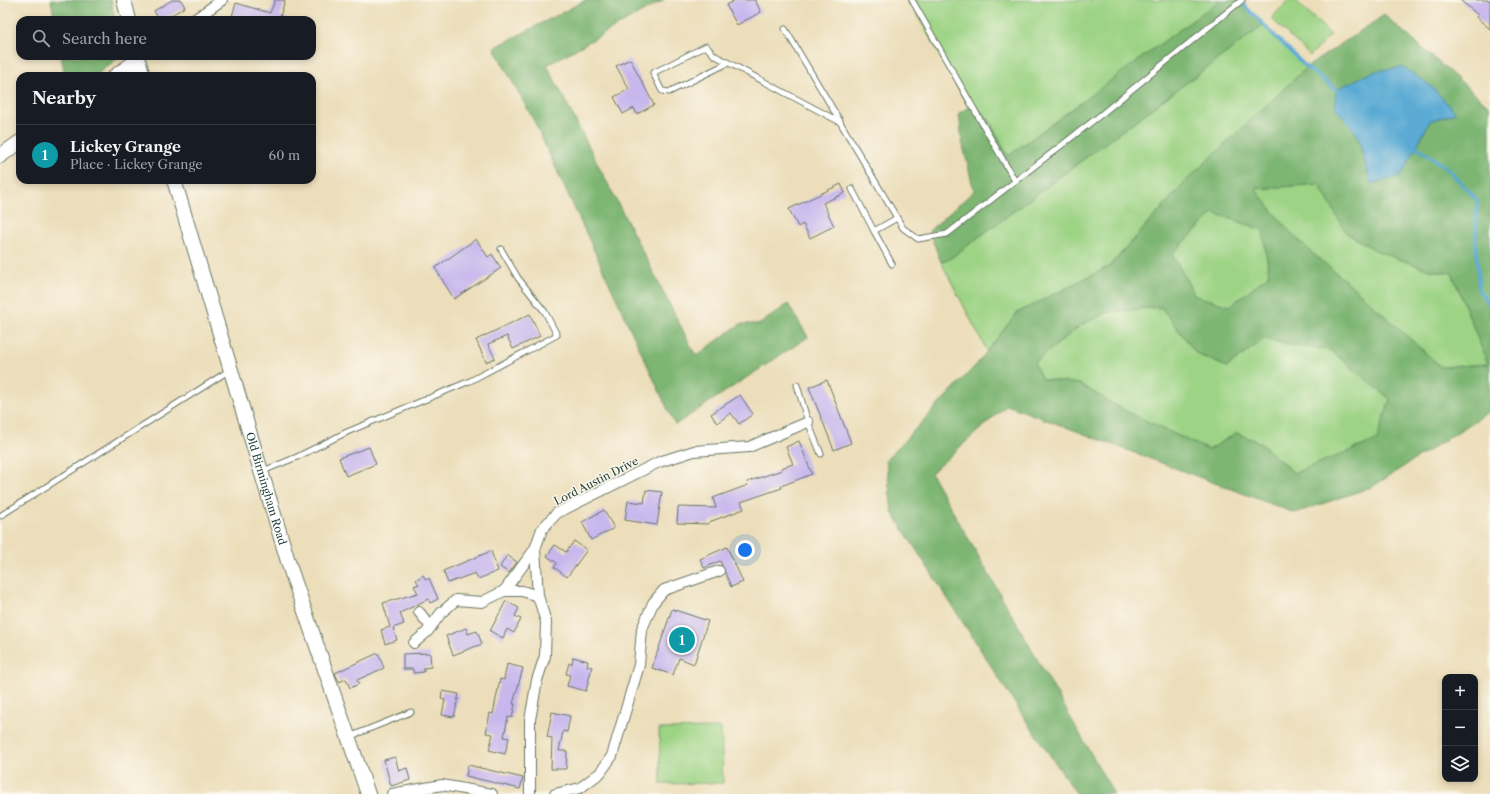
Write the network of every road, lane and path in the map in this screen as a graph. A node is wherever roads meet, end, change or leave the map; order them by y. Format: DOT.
graph roads {
  1 [pos="124,0"];
  2 [pos="222,0"];
  3 [pos="912,0"];
  4 [pos="1242,0"];
  5 [pos="128,16"];
  6 [pos="200,16"];
  7 [pos="785,29"];
  8 [pos="136,60"];
  9 [pos="140,60"];
  10 [pos="728,63"];
  11 [pos="120,72"];
  12 [pos="142,72"];
  13 [pos="840,122"];
  14 [pos="16,145"];
  15 [pos="0,156"];
  16 [pos="1015,181"];
  17 [pos="175,184"];
  18 [pos="852,189"];
  19 [pos="896,218"];
  20 [pos="874,231"];
  21 [pos="501,249"];
  22 [pos="892,264"];
  23 [pos="231,370"];
  24 [pos="797,386"];
  25 [pos="808,422"];
  26 [pos="821,454"];
  27 [pos="262,472"];
  28 [pos="0,516"];
  29 [pos="535,549"];
  30 [pos="719,571"];
  31 [pos="504,591"];
  32 [pos="538,596"];
  33 [pos="419,612"];
  34 [pos="431,627"];
  35 [pos="414,643"];
  36 [pos="411,712"];
  37 [pos="348,738"];
  38 [pos="368,794"];
  39 [pos="392,794"];
  40 [pos="492,794"];
  41 [pos="530,794"];
  42 [pos="554,794"];
  1 -- 5 [label="main road"];
  2 -- 6 [label="street"];
  3 -- 16 [label="lane"];
  4 -- 16 [label="lane"];
  7 -- 13 [label="lane"];
  8 -- 11 [label="main road"];
  9 -- 12 [label="main road"];
  10 -- 10 [label="lane"];
  10 -- 13 [label="lane"];
  13 -- 19 [label="lane"];
  14 -- 15 [label="main road"];
  16 -- 19 [label="lane"];
  17 -- 23 [label="main road, Old Birmingham Road"];
  18 -- 20 [label="lane"];
  19 -- 20 [label="lane"];
  20 -- 22 [label="lane"];
  21 -- 27 [label="lane"];
  23 -- 27 [label="main road, Old Birmingham Road"];
  23 -- 28 [label="lane"];
  24 -- 25 [label="lane"];
  25 -- 26 [label="lane"];
  25 -- 29 [label="street, Lord Austin Drive"];
  27 -- 37 [label="main road, Old Birmingham Road"];
  29 -- 31 [label="street"];
  29 -- 32 [label="street, Lord Austin Drive"];
  30 -- 42 [label="street"];
  31 -- 32 [label="street"];
  31 -- 34 [label="street"];
  32 -- 41 [label="street, Lord Austin Drive"];
  33 -- 34 [label="street"];
  34 -- 35 [label="street"];
  36 -- 37 [label="lane"];
  37 -- 38 [label="main road, Old Birmingham Road"];
  39 -- 40 [label="street"];
}
